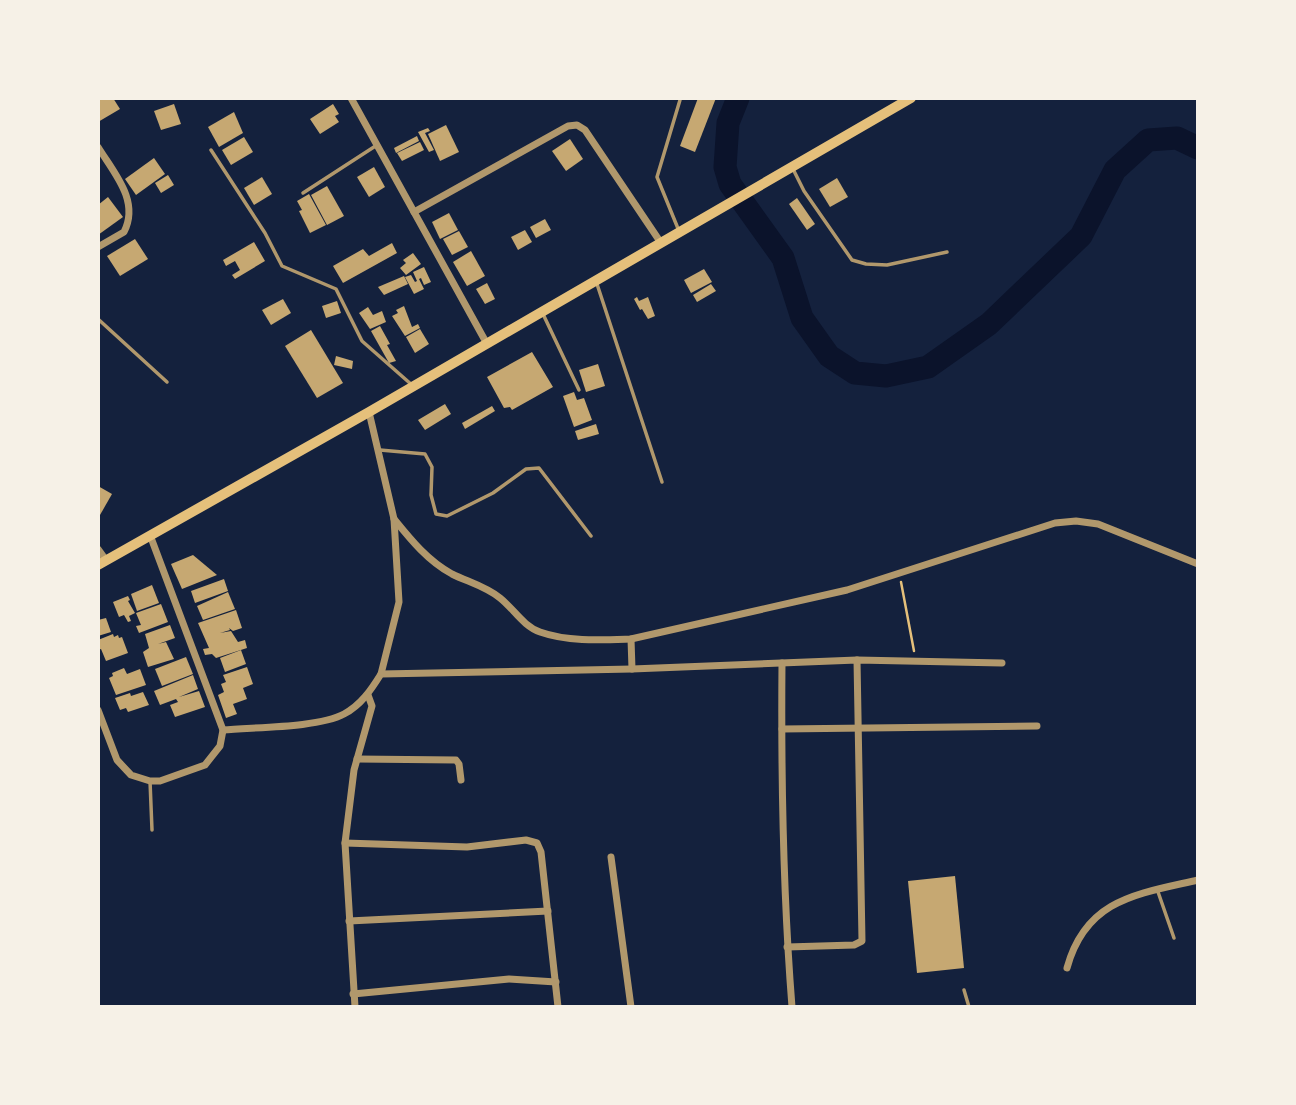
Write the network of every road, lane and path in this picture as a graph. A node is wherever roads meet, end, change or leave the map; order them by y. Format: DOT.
graph roads {
  1 [pos="352,98"];
  2 [pos="911,98"];
  3 [pos="680,100"];
  4 [pos="377,145"];
  5 [pos="98,147"];
  6 [pos="211,150"];
  7 [pos="792,166"];
  8 [pos="303,193"];
  9 [pos="414,212"];
  10 [pos="680,233"];
  11 [pos="661,243"];
  12 [pos="98,247"];
  13 [pos="947,252"];
  14 [pos="596,281"];
  15 [pos="542,312"];
  16 [pos="98,319"];
  17 [pos="487,344"];
  18 [pos="167,382"];
  19 [pos="414,386"];
  20 [pos="579,390"];
  21 [pos="369,412"];
  22 [pos="378,449"];
  23 [pos="662,482"];
  24 [pos="394,519"];
  25 [pos="150,535"];
  26 [pos="591,536"];
  27 [pos="98,549"];
  28 [pos="102,563"];
  29 [pos="1198,564"];
  30 [pos="900,573"];
  31 [pos="631,639"];
  32 [pos="857,660"];
  33 [pos="916,661"];
  34 [pos="782,663"];
  35 [pos="1002,663"];
  36 [pos="632,669"];
  37 [pos="381,674"];
  38 [pos="368,695"];
  39 [pos="98,710"];
  40 [pos="1037,726"];
  41 [pos="857,727"];
  42 [pos="782,729"];
  43 [pos="223,730"];
  44 [pos="357,759"];
  45 [pos="461,780"];
  46 [pos="150,781"];
  47 [pos="152,830"];
  48 [pos="345,843"];
  49 [pos="611,857"];
  50 [pos="1198,880"];
  51 [pos="1157,889"];
  52 [pos="548,911"];
  53 [pos="349,921"];
  54 [pos="1174,938"];
  55 [pos="788,947"];
  56 [pos="1067,968"];
  57 [pos="556,982"];
  58 [pos="964,990"];
  59 [pos="353,994"];
  60 [pos="355,1007"];
  61 [pos="558,1007"];
  62 [pos="631,1007"];
  63 [pos="792,1007"];
  64 [pos="969,1007"];
  1 -- 4 [label="street"];
  2 -- 7 [label="main road"];
  3 -- 10 [label="lane"];
  4 -- 8 [label="lane"];
  4 -- 9 [label="street"];
  5 -- 12 [label="street"];
  6 -- 19 [label="lane"];
  7 -- 10 [label="main road"];
  7 -- 13 [label="lane"];
  9 -- 11 [label="street"];
  9 -- 17 [label="street"];
  10 -- 11 [label="main road"];
  11 -- 14 [label="main road"];
  14 -- 15 [label="main road"];
  14 -- 23 [label="lane"];
  15 -- 17 [label="main road"];
  15 -- 20 [label="lane"];
  16 -- 18 [label="lane"];
  17 -- 19 [label="main road"];
  19 -- 21 [label="main road"];
  21 -- 22 [label="street"];
  21 -- 25 [label="main road"];
  22 -- 24 [label="street"];
  22 -- 26 [label="lane"];
  24 -- 31 [label="street"];
  24 -- 37 [label="street"];
  25 -- 28 [label="main road"];
  25 -- 43 [label="street"];
  27 -- 28 [label="street"];
  29 -- 30 [label="street"];
  30 -- 31 [label="street"];
  30 -- 33 [label="path"];
  31 -- 36 [label="street"];
  32 -- 33 [label="street"];
  32 -- 34 [label="street"];
  32 -- 41 [label="street"];
  33 -- 35 [label="street"];
  34 -- 36 [label="street"];
  34 -- 42 [label="street"];
  36 -- 37 [label="street"];
  37 -- 38 [label="street"];
  38 -- 43 [label="street"];
  38 -- 44 [label="street"];
  39 -- 46 [label="street"];
  40 -- 41 [label="street"];
  41 -- 42 [label="street"];
  41 -- 55 [label="street"];
  42 -- 55 [label="street"];
  43 -- 46 [label="street"];
  44 -- 45 [label="street"];
  44 -- 48 [label="street"];
  46 -- 47 [label="lane"];
  48 -- 52 [label="street"];
  48 -- 53 [label="street"];
  49 -- 62 [label="street"];
  50 -- 51 [label="street"];
  51 -- 54 [label="lane"];
  51 -- 56 [label="street"];
  52 -- 53 [label="street"];
  52 -- 57 [label="street"];
  53 -- 59 [label="street"];
  55 -- 63 [label="street"];
  57 -- 59 [label="street"];
  57 -- 61 [label="street"];
  58 -- 64 [label="lane"];
  59 -- 60 [label="street"];
}
